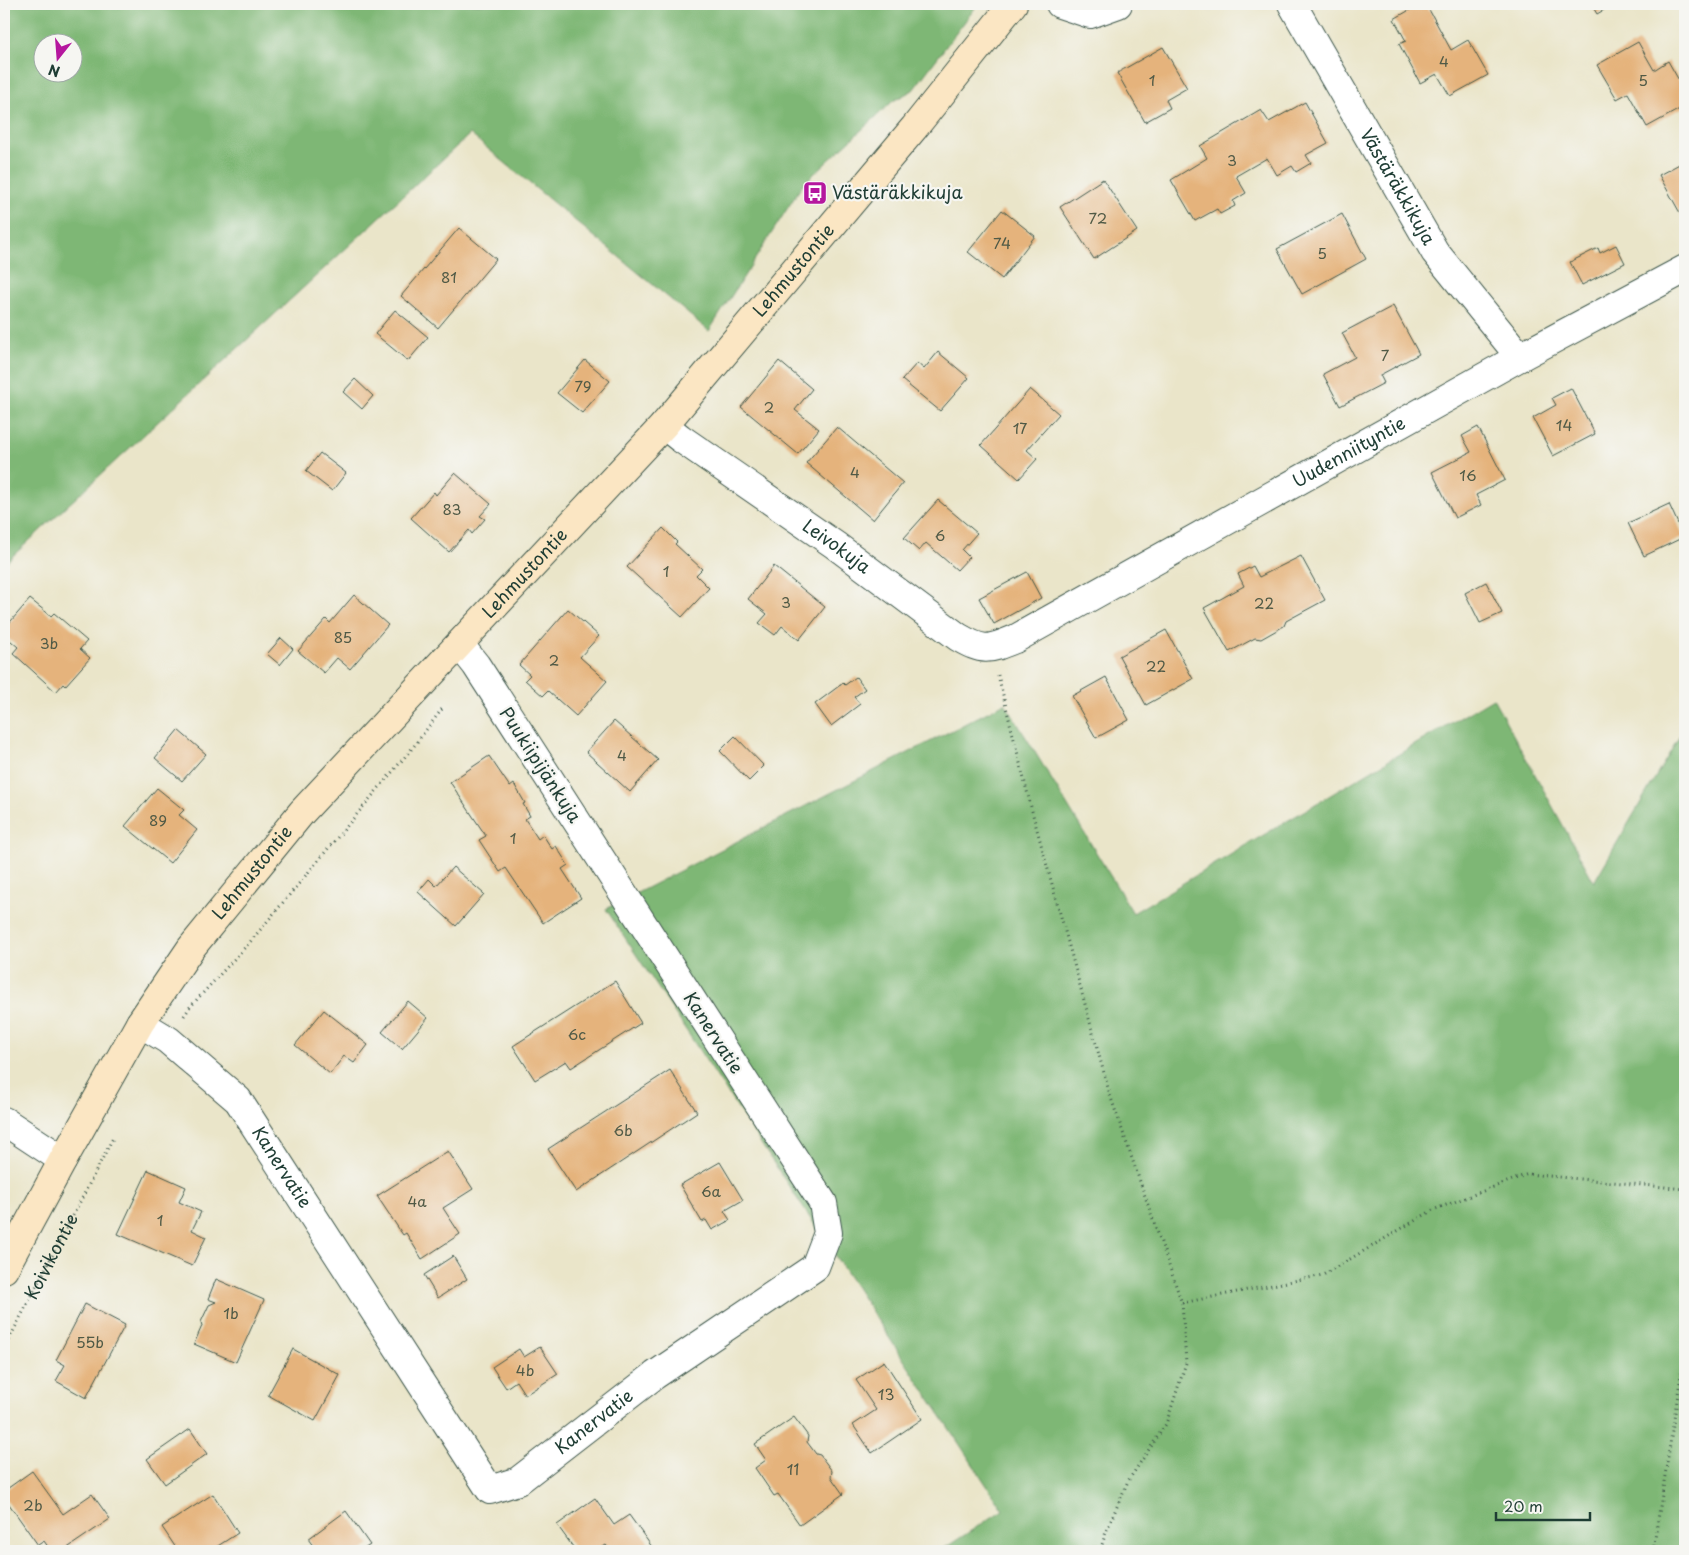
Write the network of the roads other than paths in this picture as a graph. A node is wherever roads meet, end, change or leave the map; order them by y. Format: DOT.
graph roads {
  1 [pos="1013,4"];
  2 [pos="1060,4"];
  3 [pos="1118,4"];
  4 [pos="1292,4"];
  5 [pos="1685,269"];
  6 [pos="1520,357"];
  7 [pos="664,425"];
  8 [pos="460,644"];
  9 [pos="1003,644"];
  10 [pos="618,886"];
  11 [pos="140,1023"];
  12 [pos="4,1121"];
  13 [pos="63,1160"];
  14 [pos="4,1269"];
  1 -- 7 [label="main road, Lehmustontie"];
  2 -- 3 [label="street"];
  4 -- 6 [label="street, Västäräkkikuja"];
  5 -- 6 [label="street, Uudenniityntie"];
  6 -- 9 [label="street, Uudenniityntie"];
  7 -- 8 [label="main road, Lehmustontie"];
  7 -- 9 [label="street, Leivokuja"];
  8 -- 10 [label="street, Puukiipijänkuja"];
  8 -- 11 [label="main road, Lehmustontie"];
  10 -- 11 [label="street, Kanervatie"];
  11 -- 13 [label="main road, Lehmustontie"];
  12 -- 13 [label="street"];
  13 -- 14 [label="main road, Koivikontie"];
}
